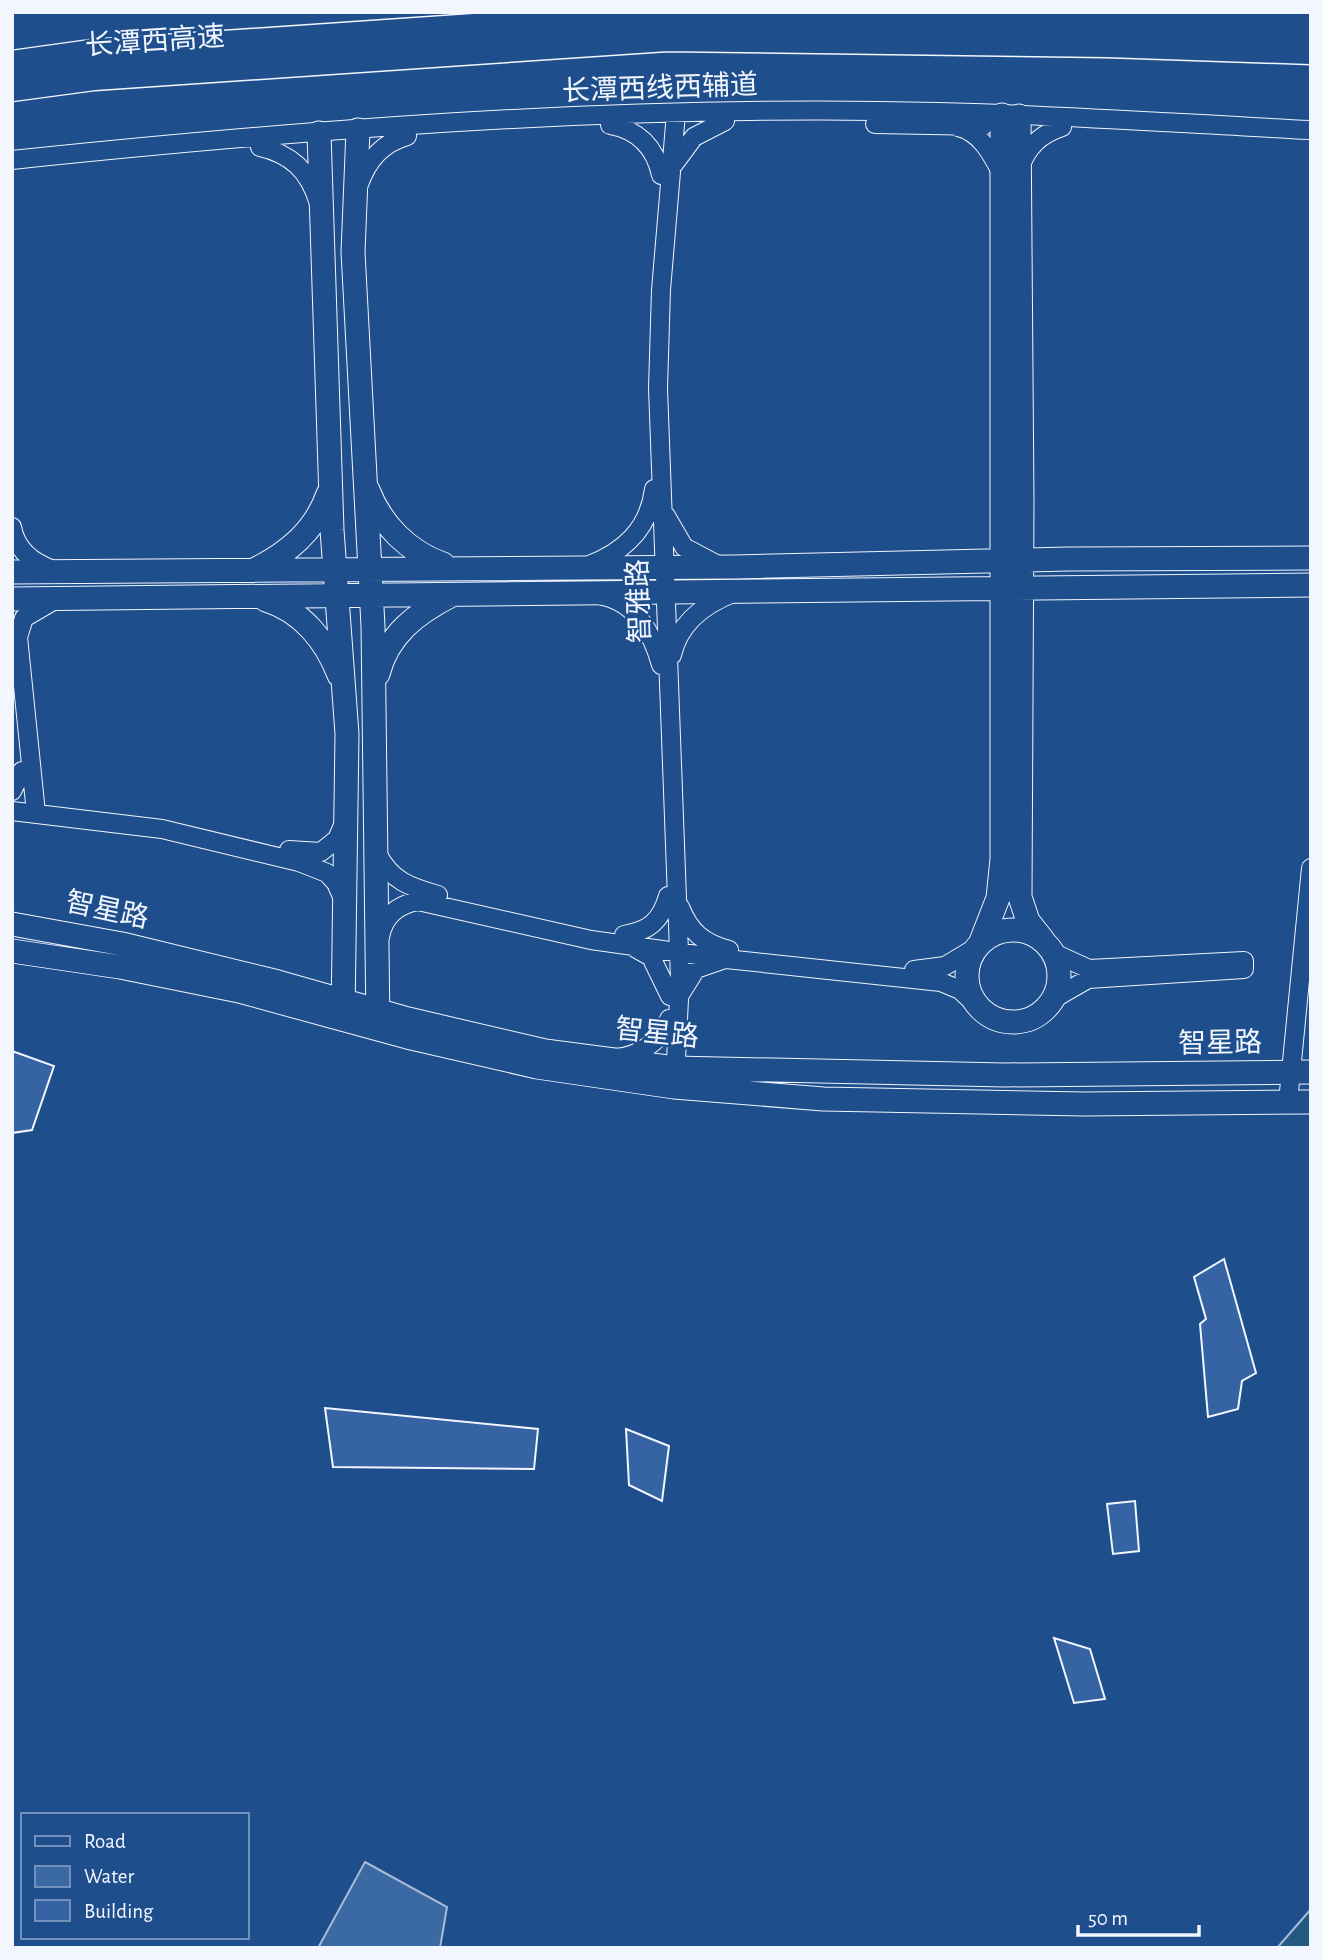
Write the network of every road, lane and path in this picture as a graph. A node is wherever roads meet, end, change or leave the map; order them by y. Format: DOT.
graph roads {
  1 [pos="1311,27"];
  2 [pos="1311,51"];
  3 [pos="12,64"];
  4 [pos="12,88"];
  5 [pos="670,118"];
  6 [pos="725,121"];
  7 [pos="1010,121"];
  8 [pos="610,124"];
  9 [pos="944,125"];
  10 [pos="1062,127"];
  11 [pos="1311,130"];
  12 [pos="358,135"];
  13 [pos="407,136"];
  14 [pos="319,138"];
  15 [pos="1311,138"];
  16 [pos="260,148"];
  17 [pos="15,168"];
  18 [pos="1009,173"];
  19 [pos="665,174"];
  20 [pos="355,204"];
  21 [pos="322,211"];
  22 [pos="363,479"];
  23 [pos="331,481"];
  24 [pos="658,493"];
  25 [pos="1013,503"];
  26 [pos="12,527"];
  27 [pos="1311,558"];
  28 [pos="1074,559"];
  29 [pos="1013,560"];
  30 [pos="945,562"];
  31 [pos="453,567"];
  32 [pos="585,567"];
  33 [pos="661,567"];
  34 [pos="734,567"];
  35 [pos="369,568"];
  36 [pos="335,569"];
  37 [pos="253,570"];
  38 [pos="12,572"];
  39 [pos="61,572"];
  40 [pos="1308,585"];
  41 [pos="1075,586"];
  42 [pos="1013,587"];
  43 [pos="942,588"];
  44 [pos="456,593"];
  45 [pos="588,593"];
  46 [pos="662,593"];
  47 [pos="733,593"];
  48 [pos="371,594"];
  49 [pos="338,595"];
  50 [pos="256,596"];
  51 [pos="62,598"];
  52 [pos="12,599"];
  53 [pos="1012,642"];
  54 [pos="665,667"];
  55 [pos="12,674"];
  56 [pos="345,694"];
  57 [pos="374,695"];
  58 [pos="28,776"];
  59 [pos="23,805"];
  60 [pos="55,805"];
  61 [pos="347,817"];
  62 [pos="377,853"];
  63 [pos="1311,868"];
  64 [pos="672,897"];
  65 [pos="346,910"];
  66 [pos="12,924"];
  67 [pos="1311,936"];
  68 [pos="625,940"];
  69 [pos="379,944"];
  70 [pos="978,946"];
  71 [pos="1049,946"];
  72 [pos="674,947"];
  73 [pos="12,951"];
  74 [pos="345,953"];
  75 [pos="728,955"];
  76 [pos="379,974"];
  77 [pos="288,985"];
  78 [pos="674,998"];
  79 [pos="1055,998"];
  80 [pos="976,1004"];
  81 [pos="343,1010"];
  82 [pos="408,1019"];
  83 [pos="669,1019"];
  84 [pos="378,1020"];
  85 [pos="605,1059"];
  86 [pos="1300,1073"];
  87 [pos="670,1077"];
  88 [pos="1299,1102"];
  1 -- 3 [label="highway, 长潭西高速"];
  2 -- 4 [label="highway, 长潭西高速"];
  5 -- 6 [label="street, 长潭西线西辅道"];
  5 -- 7 [label="street, 长潭西线西辅道"];
  5 -- 8 [label="street, 长潭西线西辅道"];
  5 -- 12 [label="street, 长潭西线西辅道"];
  5 -- 19 [label="street, 智雅路"];
  6 -- 9 [label="street, 长潭西线西辅道"];
  6 -- 19 [label="street"];
  7 -- 9 [label="street, 长潭西线西辅道"];
  7 -- 10 [label="street, 长潭西线西辅道"];
  7 -- 11 [label="street, 长潭西线西辅道"];
  7 -- 18 [label="main road"];
  8 -- 13 [label="street, 长潭西线西辅道"];
  8 -- 19 [label="street"];
  9 -- 18 [label="street"];
  10 -- 15 [label="street, 长潭西线西辅道"];
  10 -- 18 [label="street"];
  12 -- 13 [label="street, 长潭西线西辅道"];
  12 -- 14 [label="street, 长潭西线西辅道"];
  12 -- 20 [label="main road"];
  13 -- 20 [label="street"];
  14 -- 16 [label="street, 长潭西线西辅道"];
  14 -- 17 [label="street, 长潭西线西辅道"];
  14 -- 21 [label="main road"];
  16 -- 17 [label="street, 长潭西线西辅道"];
  16 -- 21 [label="street"];
  18 -- 25 [label="main road"];
  19 -- 24 [label="street, 智雅路"];
  20 -- 22 [label="main road"];
  21 -- 23 [label="main road"];
  22 -- 31 [label="main road"];
  22 -- 35 [label="main road"];
  23 -- 36 [label="main road"];
  23 -- 37 [label="main road"];
  24 -- 32 [label="street"];
  24 -- 33 [label="street, 智雅路"];
  24 -- 34 [label="street"];
  25 -- 28 [label="main road"];
  25 -- 29 [label="main road"];
  25 -- 30 [label="main road"];
  26 -- 39 [label="street"];
  27 -- 28 [label="main road"];
  28 -- 29 [label="main road"];
  29 -- 30 [label="main road"];
  29 -- 42 [label="main road"];
  30 -- 34 [label="main road"];
  31 -- 32 [label="main road"];
  31 -- 35 [label="main road"];
  32 -- 33 [label="main road"];
  33 -- 34 [label="main road"];
  33 -- 46 [label="street, 智雅路"];
  35 -- 36 [label="main road"];
  35 -- 48 [label="main road"];
  36 -- 37 [label="main road"];
  36 -- 49 [label="main road"];
  37 -- 39 [label="main road"];
  38 -- 39 [label="main road"];
  40 -- 41 [label="main road"];
  41 -- 42 [label="main road"];
  41 -- 53 [label="main road"];
  42 -- 43 [label="main road"];
  42 -- 53 [label="main road"];
  43 -- 47 [label="main road"];
  43 -- 53 [label="main road"];
  44 -- 45 [label="main road"];
  44 -- 48 [label="main road"];
  44 -- 57 [label="main road"];
  45 -- 46 [label="main road"];
  45 -- 54 [label="street"];
  46 -- 47 [label="main road"];
  46 -- 54 [label="street, 智雅路"];
  47 -- 54 [label="street"];
  48 -- 49 [label="main road"];
  48 -- 57 [label="main road"];
  49 -- 50 [label="main road"];
  49 -- 56 [label="main road"];
  50 -- 51 [label="main road"];
  50 -- 56 [label="main road"];
  51 -- 52 [label="main road"];
  51 -- 58 [label="street"];
  53 -- 70 [label="main road"];
  53 -- 71 [label="main road"];
  54 -- 64 [label="street, 智雅路"];
  55 -- 58 [label="street"];
  56 -- 61 [label="main road"];
  57 -- 62 [label="main road"];
  58 -- 59 [label="street"];
  58 -- 60 [label="street"];
  59 -- 60 [label="street"];
  59 -- 65 [label="street"];
  60 -- 61 [label="street"];
  61 -- 65 [label="main road"];
  62 -- 68 [label="street"];
  62 -- 69 [label="main road"];
  63 -- 86 [label="street"];
  64 -- 68 [label="street"];
  64 -- 72 [label="street, 智雅路"];
  64 -- 75 [label="street"];
  65 -- 74 [label="main road"];
  66 -- 77 [label="main road, 智星路"];
  67 -- 86 [label="street"];
  68 -- 69 [label="street"];
  68 -- 72 [label="street"];
  68 -- 78 [label="street"];
  69 -- 76 [label="main road"];
  70 -- 71 [label="main road"];
  70 -- 75 [label="street"];
  70 -- 80 [label="main road"];
  71 -- 79 [label="main road"];
  71 -- 79 [label="street"];
  72 -- 75 [label="street"];
  72 -- 78 [label="street, 智雅路"];
  73 -- 81 [label="main road, 智星路"];
  74 -- 77 [label="main road"];
  74 -- 81 [label="main road"];
  75 -- 78 [label="street"];
  75 -- 80 [label="street"];
  76 -- 82 [label="main road"];
  76 -- 84 [label="main road"];
  77 -- 81 [label="main road, 智星路"];
  78 -- 83 [label="street, 智雅路"];
  78 -- 87 [label="street, 智雅路"];
  79 -- 80 [label="main road"];
  81 -- 84 [label="main road, 智星路"];
  82 -- 84 [label="main road, 智星路"];
  82 -- 85 [label="main road, 智星路"];
  83 -- 85 [label="street"];
  83 -- 87 [label="street, 智雅路"];
  84 -- 87 [label="main road, 智星路"];
  85 -- 87 [label="main road, 智星路"];
  86 -- 87 [label="main road, 智星路"];
  86 -- 88 [label="street"];
  87 -- 88 [label="main road, 智星路"];
}
